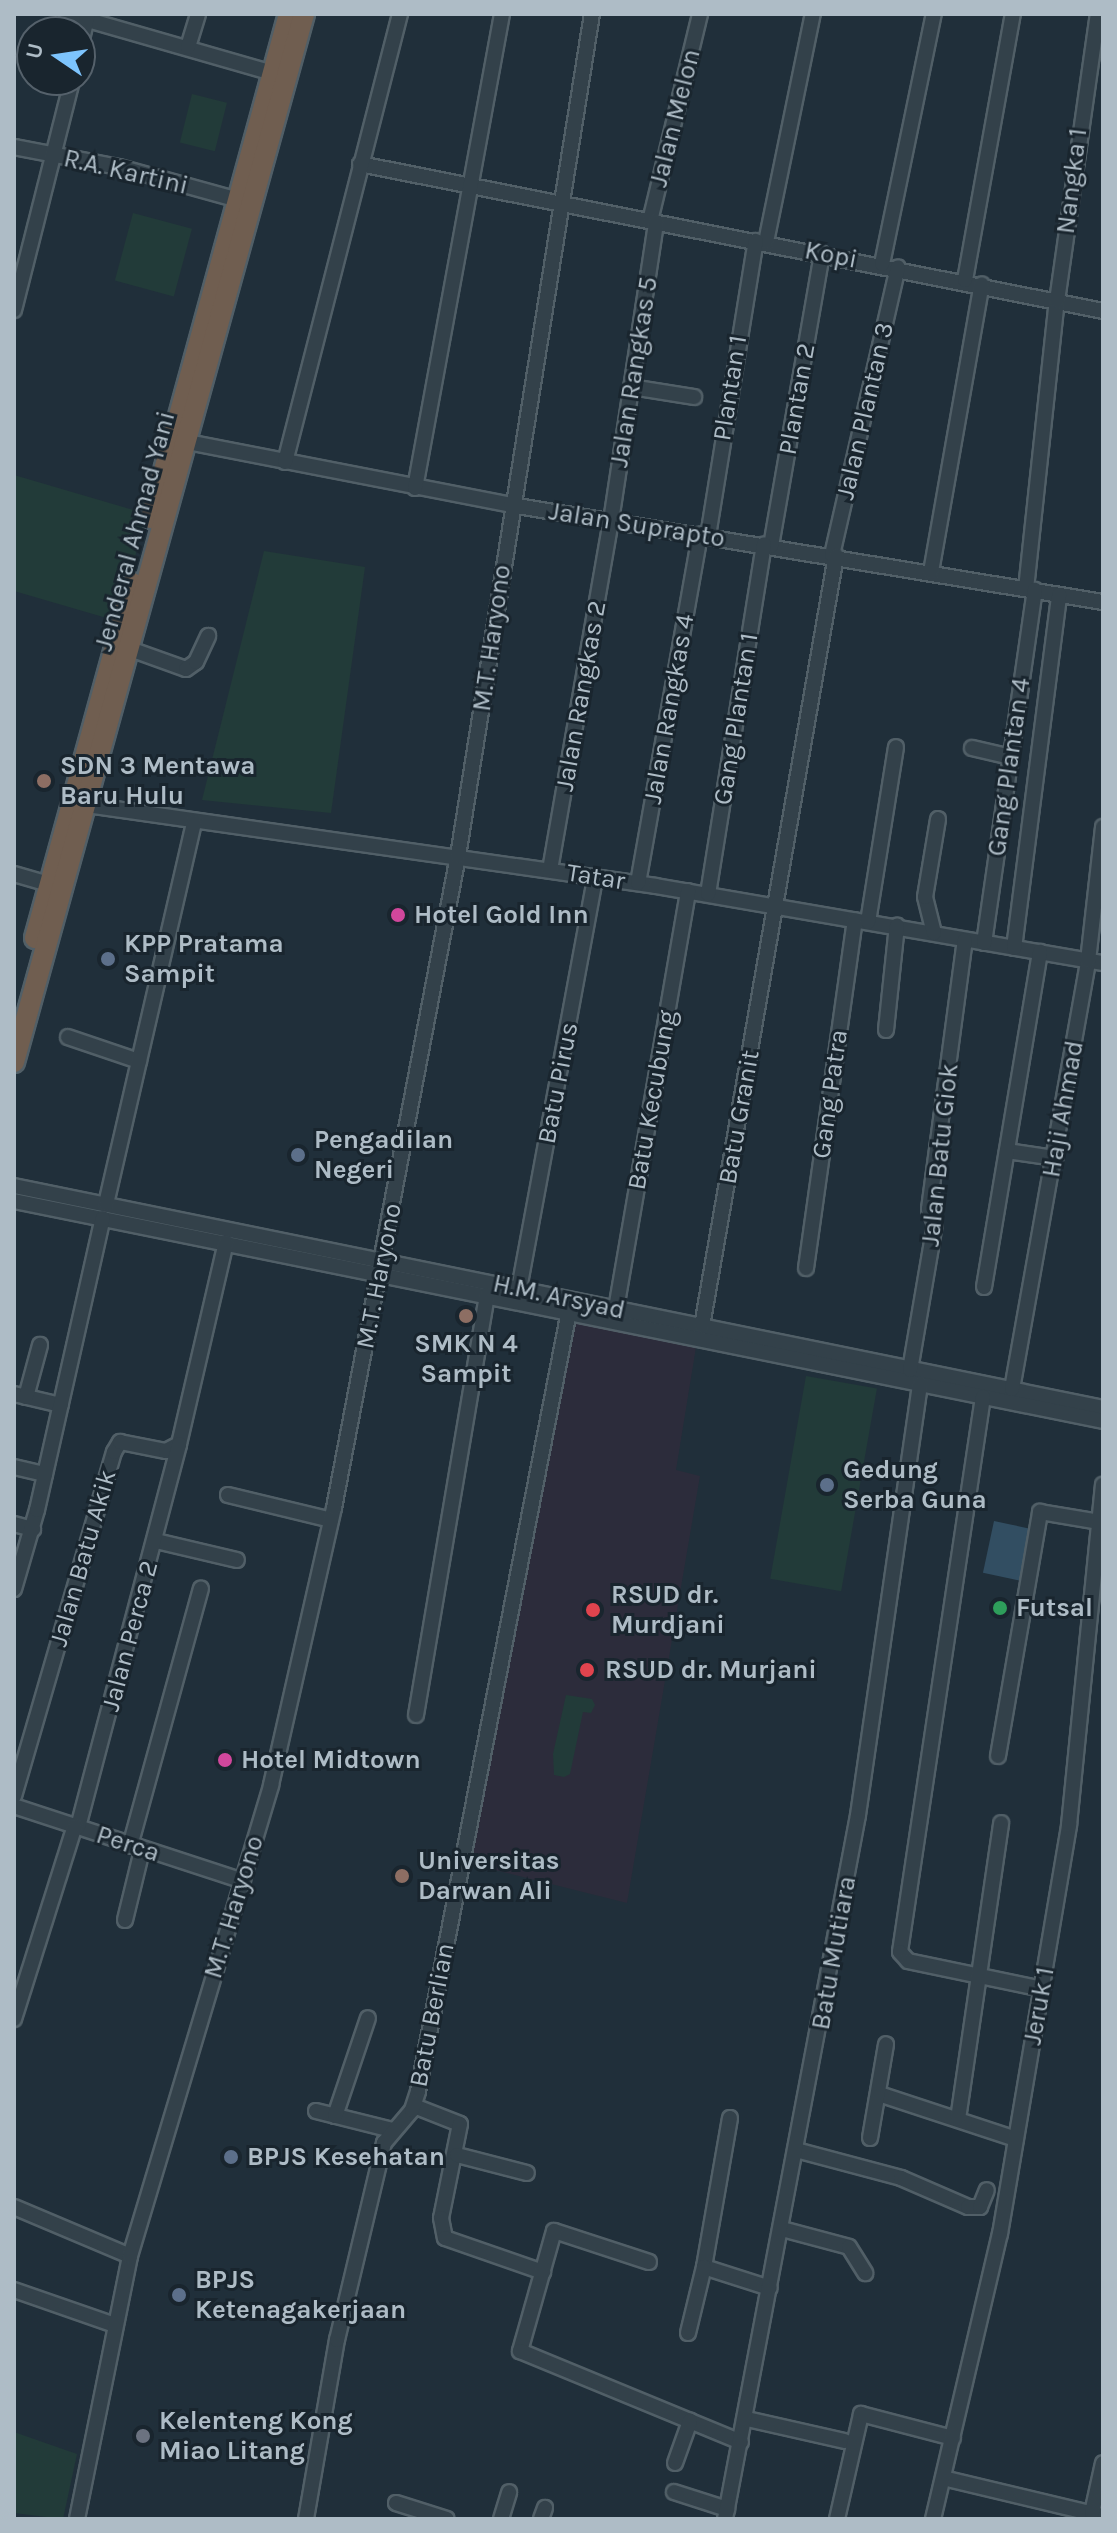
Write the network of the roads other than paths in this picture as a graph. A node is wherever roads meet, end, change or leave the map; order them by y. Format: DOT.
graph roads {
  1 [pos="198,14"];
  2 [pos="289,14"];
  3 [pos="304,14"];
  4 [pos="502,14"];
  5 [pos="592,14"];
  6 [pos="700,14"];
  7 [pos="813,14"];
  8 [pos="934,14"];
  9 [pos="1013,14"];
  10 [pos="1098,14"];
  11 [pos="395,15"];
  12 [pos="96,19"];
  13 [pos="188,47"];
  14 [pos="273,73"];
  15 [pos="68,96"];
  16 [pos="14,147"];
  17 [pos="54,155"];
  18 [pos="360,164"];
  19 [pos="473,190"];
  20 [pos="238,200"];
  21 [pos="558,207"];
  22 [pos="653,222"];
  23 [pos="761,242"];
  24 [pos="822,253"];
  25 [pos="882,264"];
  26 [pos="898,267"];
  27 [pos="965,280"];
  28 [pos="982,284"];
  29 [pos="1057,301"];
  30 [pos="14,310"];
  31 [pos="1103,311"];
  32 [pos="631,387"];
  33 [pos="694,397"];
  34 [pos="180,440"];
  35 [pos="285,462"];
  36 [pos="415,488"];
  37 [pos="511,505"];
  38 [pos="611,521"];
  39 [pos="704,535"];
  40 [pos="767,545"];
  41 [pos="834,556"];
  42 [pos="931,572"];
  43 [pos="1030,590"];
  44 [pos="1059,595"];
  45 [pos="1103,602"];
  46 [pos="208,636"];
  47 [pos="130,649"];
  48 [pos="896,747"];
  49 [pos="972,748"];
  50 [pos="1010,757"];
  51 [pos="87,805"];
  52 [pos="938,819"];
  53 [pos="194,822"];
  54 [pos="1103,827"];
  55 [pos="458,856"];
  56 [pos="550,870"];
  57 [pos="14,874"];
  58 [pos="595,877"];
  59 [pos="638,883"];
  60 [pos="49,884"];
  61 [pos="688,891"];
  62 [pos="708,894"];
  63 [pos="776,907"];
  64 [pos="861,921"];
  65 [pos="897,926"];
  66 [pos="934,933"];
  67 [pos="965,940"];
  68 [pos="984,943"];
  69 [pos="1014,948"];
  70 [pos="1040,952"];
  71 [pos="1096,962"];
  72 [pos="14,1011"];
  73 [pos="886,1030"];
  74 [pos="68,1037"];
  75 [pos="139,1061"];
  76 [pos="14,1062"];
  77 [pos="1007,1151"];
  78 [pos="1055,1158"];
  79 [pos="14,1186"];
  80 [pos="14,1201"];
  81 [pos="104,1211"];
  82 [pos="201,1230"];
  83 [pos="226,1242"];
  84 [pos="382,1266"];
  85 [pos="806,1268"];
  86 [pos="984,1287"];
  87 [pos="519,1289"];
  88 [pos="487,1295"];
  89 [pos="616,1309"];
  90 [pos="569,1311"];
  91 [pos="702,1326"];
  92 [pos="40,1345"];
  93 [pos="910,1370"];
  94 [pos="920,1383"];
  95 [pos="1012,1389"];
  96 [pos="20,1395"];
  97 [pos="983,1397"];
  98 [pos="61,1405"];
  99 [pos="1103,1408"];
  100 [pos="1103,1421"];
  101 [pos="179,1444"];
  102 [pos="14,1467"];
  103 [pos="45,1474"];
  104 [pos="1103,1485"];
  105 [pos="228,1495"];
  106 [pos="331,1520"];
  107 [pos="1100,1522"];
  108 [pos="14,1524"];
  109 [pos="33,1529"];
  110 [pos="156,1541"];
  111 [pos="237,1560"];
  112 [pos="14,1589"];
  113 [pos="201,1589"];
  114 [pos="416,1715"];
  115 [pos="998,1756"];
  116 [pos="14,1796"];
  117 [pos="14,1806"];
  118 [pos="1001,1823"];
  119 [pos="77,1827"];
  120 [pos="136,1848"];
  121 [pos="243,1881"];
  122 [pos="125,1920"];
  123 [pos="982,1977"];
  124 [pos="1042,1989"];
  125 [pos="368,2018"];
  126 [pos="14,2019"];
  127 [pos="886,2044"];
  128 [pos="879,2094"];
  129 [pos="414,2106"];
  130 [pos="316,2111"];
  131 [pos="335,2116"];
  132 [pos="730,2118"];
  133 [pos="958,2119"];
  134 [pos="392,2130"];
  135 [pos="870,2138"];
  136 [pos="1016,2139"];
  137 [pos="796,2150"];
  138 [pos="457,2155"];
  139 [pos="527,2173"];
  140 [pos="987,2190"];
  141 [pos="14,2207"];
  142 [pos="782,2229"];
  143 [pos="130,2256"];
  144 [pos="649,2262"];
  145 [pos="704,2267"];
  146 [pos="543,2272"];
  147 [pos="865,2273"];
  148 [pos="770,2288"];
  149 [pos="14,2290"];
  150 [pos="115,2325"];
  151 [pos="688,2333"];
  152 [pos="747,2419"];
  153 [pos="690,2421"];
  154 [pos="953,2438"];
  155 [pos="845,2441"];
  156 [pos="741,2442"];
  157 [pos="675,2463"];
  158 [pos="1103,2463"];
  159 [pos="943,2478"];
  160 [pos="509,2492"];
  161 [pos="674,2492"];
  162 [pos="396,2503"];
  163 [pos="726,2514"];
  164 [pos="1098,2515"];
  165 [pos="77,2519"];
  166 [pos="306,2519"];
  167 [pos="447,2519"];
  168 [pos="501,2519"];
  169 [pos="837,2519"];
  170 [pos="933,2519"];
  1 -- 13 [label="street"];
  2 -- 14 [label="highway, Jenderal Ahmad Yani"];
  3 -- 34 [label="highway, Jenderal Ahmad Yani"];
  4 -- 19 [label="street"];
  5 -- 21 [label="street, M.T. Haryono"];
  6 -- 22 [label="street, Jalan Melon"];
  7 -- 23 [label="street, Plantan 1"];
  8 -- 25 [label="street"];
  9 -- 27 [label="street"];
  10 -- 29 [label="street, Nangka 1"];
  11 -- 18 [label="street"];
  12 -- 13 [label="street"];
  13 -- 14 [label="street"];
  14 -- 20 [label="highway, Jenderal Ahmad Yani"];
  15 -- 17 [label="street"];
  16 -- 17 [label="street, R.A. Kartini"];
  17 -- 20 [label="street, R.A. Kartini"];
  17 -- 30 [label="street"];
  18 -- 19 [label="street, Kopi"];
  18 -- 35 [label="street"];
  19 -- 21 [label="street, Kopi"];
  19 -- 36 [label="street"];
  20 -- 34 [label="highway, Jenderal Ahmad Yani"];
  21 -- 22 [label="street, Kopi"];
  21 -- 37 [label="street, M.T. Haryono"];
  22 -- 23 [label="street, Kopi"];
  22 -- 32 [label="street, Jalan Rangkas 5"];
  23 -- 24 [label="street, Kopi"];
  23 -- 39 [label="street, Plantan 1"];
  24 -- 25 [label="street, Kopi"];
  24 -- 40 [label="street, Plantan 2"];
  25 -- 26 [label="street, Kopi"];
  26 -- 27 [label="street, Kopi"];
  26 -- 41 [label="street, Jalan Plantan 3"];
  27 -- 28 [label="street, Kopi"];
  28 -- 29 [label="street, Kopi"];
  28 -- 42 [label="street"];
  29 -- 31 [label="street, Kopi"];
  29 -- 43 [label="street, Nangka 1"];
  32 -- 33 [label="street"];
  32 -- 38 [label="street, Jalan Rangkas 5"];
  34 -- 35 [label="street, Jalan Suprapto"];
  34 -- 47 [label="highway, Jenderal Ahmad Yani"];
  34 -- 60 [label="highway, Jenderal Ahmad Yani"];
  35 -- 36 [label="street, Jalan Suprapto"];
  36 -- 37 [label="street, Jalan Suprapto"];
  37 -- 38 [label="street, Jalan Suprapto"];
  37 -- 55 [label="street, M.T. Haryono"];
  38 -- 39 [label="street, Jalan Suprapto"];
  38 -- 56 [label="street, Jalan Rangkas 2"];
  39 -- 40 [label="street, Jalan Suprapto"];
  39 -- 59 [label="street, Jalan Rangkas 4"];
  40 -- 41 [label="street, Jalan Suprapto"];
  40 -- 62 [label="street, Gang Plantan 1"];
  41 -- 42 [label="street, Jalan Suprapto"];
  41 -- 63 [label="street, Jalan Plantan 3"];
  42 -- 43 [label="street, Jalan Suprapto"];
  43 -- 44 [label="street, Jalan Suprapto"];
  43 -- 50 [label="street, Gang Plantan 4"];
  44 -- 45 [label="street, Jalan Suprapto"];
  44 -- 69 [label="street"];
  46 -- 47 [label="street"];
  47 -- 51 [label="highway, Jenderal Ahmad Yani"];
  48 -- 64 [label="street, Gang Patra"];
  49 -- 50 [label="street"];
  50 -- 68 [label="street, Gang Plantan 4"];
  51 -- 53 [label="street, Tatar"];
  51 -- 76 [label="highway, Jenderal Ahmad Yani"];
  52 -- 66 [label="street"];
  53 -- 55 [label="street, Tatar"];
  53 -- 75 [label="street"];
  54 -- 71 [label="street, Haji Ahmad"];
  55 -- 56 [label="street, Tatar"];
  55 -- 84 [label="street, M.T. Haryono"];
  56 -- 58 [label="street, Tatar"];
  57 -- 60 [label="street"];
  58 -- 59 [label="street, Tatar"];
  58 -- 87 [label="street, Batu Pirus"];
  59 -- 61 [label="street, Tatar"];
  60 -- 72 [label="highway, Jenderal Ahmad Yani"];
  61 -- 62 [label="street, Tatar"];
  61 -- 89 [label="street, Batu Kecubung"];
  62 -- 63 [label="street, Tatar"];
  63 -- 64 [label="street, Tatar"];
  63 -- 91 [label="street, Batu Granit"];
  64 -- 65 [label="street, Tatar"];
  64 -- 85 [label="street, Gang Patra"];
  65 -- 66 [label="street, Tatar"];
  65 -- 73 [label="street"];
  66 -- 67 [label="street, Tatar"];
  67 -- 68 [label="street, Tatar"];
  67 -- 93 [label="street, Jalan Batu Giok"];
  68 -- 69 [label="street, Tatar"];
  69 -- 70 [label="street, Tatar"];
  70 -- 71 [label="street, Tatar"];
  70 -- 77 [label="street"];
  71 -- 78 [label="street, Haji Ahmad"];
  74 -- 75 [label="street"];
  75 -- 81 [label="street"];
  77 -- 78 [label="street"];
  77 -- 86 [label="street"];
  78 -- 95 [label="street, Haji Ahmad"];
  79 -- 81 [label="street, H.M. Arsyad"];
  80 -- 81 [label="street, H.M. Arsyad"];
  81 -- 82 [label="street, H.M. Arsyad"];
  81 -- 98 [label="street"];
  82 -- 83 [label="street, H.M. Arsyad"];
  82 -- 84 [label="street, H.M. Arsyad"];
  83 -- 84 [label="street, H.M. Arsyad"];
  83 -- 101 [label="street"];
  84 -- 87 [label="street, H.M. Arsyad"];
  84 -- 88 [label="street, H.M. Arsyad"];
  84 -- 106 [label="street, M.T. Haryono"];
  87 -- 89 [label="street, H.M. Arsyad"];
  88 -- 90 [label="street, H.M. Arsyad"];
  88 -- 114 [label="street"];
  89 -- 91 [label="street, H.M. Arsyad"];
  90 -- 94 [label="street, H.M. Arsyad"];
  90 -- 129 [label="street, Batu Berlian"];
  91 -- 93 [label="street, H.M. Arsyad"];
  92 -- 96 [label="street"];
  93 -- 95 [label="street, H.M. Arsyad"];
  94 -- 97 [label="street, H.M. Arsyad"];
  94 -- 137 [label="street, Batu Mutiara"];
  95 -- 99 [label="street, H.M. Arsyad"];
  96 -- 98 [label="street"];
  97 -- 100 [label="street, H.M. Arsyad"];
  97 -- 123 [label="street"];
  98 -- 103 [label="street"];
  101 -- 110 [label="street, Jalan Perca 2"];
  101 -- 116 [label="street, Jalan Batu Akik"];
  102 -- 103 [label="street"];
  103 -- 109 [label="street"];
  104 -- 107 [label="street, Jeruk 1"];
  105 -- 106 [label="street"];
  106 -- 121 [label="street, M.T. Haryono"];
  107 -- 115 [label="street"];
  107 -- 124 [label="street, Jeruk 1"];
  108 -- 109 [label="street"];
  109 -- 112 [label="street"];
  110 -- 111 [label="street"];
  110 -- 119 [label="street, Jalan Perca 2"];
  113 -- 120 [label="street"];
  117 -- 119 [label="street, Perca"];
  118 -- 123 [label="street"];
  119 -- 120 [label="street, Perca"];
  119 -- 126 [label="street, Jalan Perca 2"];
  120 -- 121 [label="street, Perca"];
  120 -- 122 [label="street"];
  121 -- 143 [label="street, M.T. Haryono"];
  123 -- 124 [label="street"];
  123 -- 133 [label="street"];
  124 -- 136 [label="street, Jeruk 1"];
  125 -- 131 [label="street"];
  127 -- 128 [label="street"];
  128 -- 133 [label="street"];
  128 -- 135 [label="street"];
  129 -- 134 [label="street, Batu Berlian"];
  129 -- 138 [label="street"];
  130 -- 131 [label="street"];
  131 -- 134 [label="street"];
  132 -- 145 [label="street"];
  133 -- 136 [label="street"];
  134 -- 166 [label="street, Batu Berlian"];
  136 -- 154 [label="street, Jeruk 1"];
  137 -- 140 [label="street"];
  137 -- 142 [label="street, Batu Mutiara"];
  138 -- 139 [label="street"];
  138 -- 146 [label="street"];
  141 -- 143 [label="street"];
  142 -- 147 [label="street"];
  142 -- 148 [label="street, Batu Mutiara"];
  143 -- 150 [label="street, M.T. Haryono"];
  144 -- 146 [label="street"];
  145 -- 148 [label="street"];
  145 -- 151 [label="street"];
  146 -- 153 [label="street"];
  148 -- 152 [label="street, Batu Mutiara"];
  149 -- 150 [label="street"];
  150 -- 165 [label="street, M.T. Haryono"];
  152 -- 155 [label="street"];
  152 -- 156 [label="street, Batu Mutiara"];
  153 -- 156 [label="street"];
  153 -- 157 [label="street"];
  154 -- 159 [label="street, Jeruk 1"];
  154 -- 169 [label="street"];
  156 -- 163 [label="street, Batu Mutiara"];
  158 -- 164 [label="street"];
  159 -- 164 [label="street"];
  159 -- 170 [label="street, Jeruk 1"];
  160 -- 168 [label="street"];
  161 -- 163 [label="street"];
  162 -- 167 [label="street"];
}
